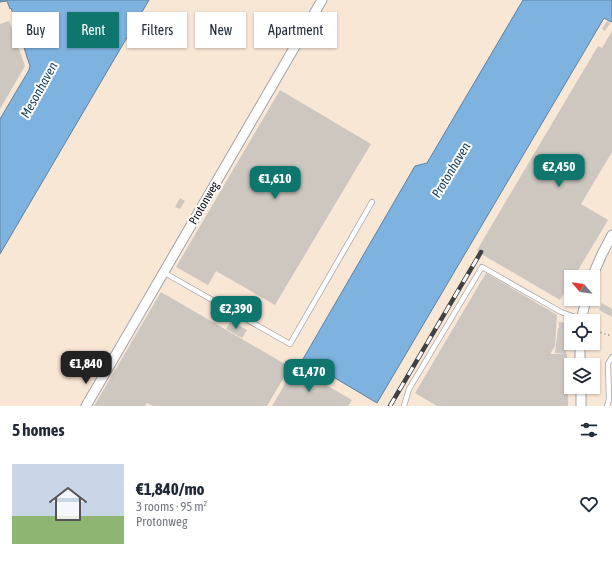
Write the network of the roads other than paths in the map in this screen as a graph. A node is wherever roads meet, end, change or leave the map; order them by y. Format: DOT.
graph roads {
  1 [pos="322,0"];
  2 [pos="372,202"];
  3 [pos="612,235"];
  4 [pos="595,270"];
  5 [pos="163,272"];
  6 [pos="566,314"];
  7 [pos="612,357"];
  8 [pos="581,394"];
  9 [pos="86,406"];
  10 [pos="404,406"];
  11 [pos="581,406"];
  12 [pos="607,406"];
  1 -- 5 [label="street, Protonweg"];
  2 -- 5 [label="lane"];
  3 -- 4 [label="street"];
  5 -- 9 [label="street, Protonweg"];
  6 -- 10 [label="lane"];
  7 -- 12 [label="lane"];
  8 -- 11 [label="street"];
}
